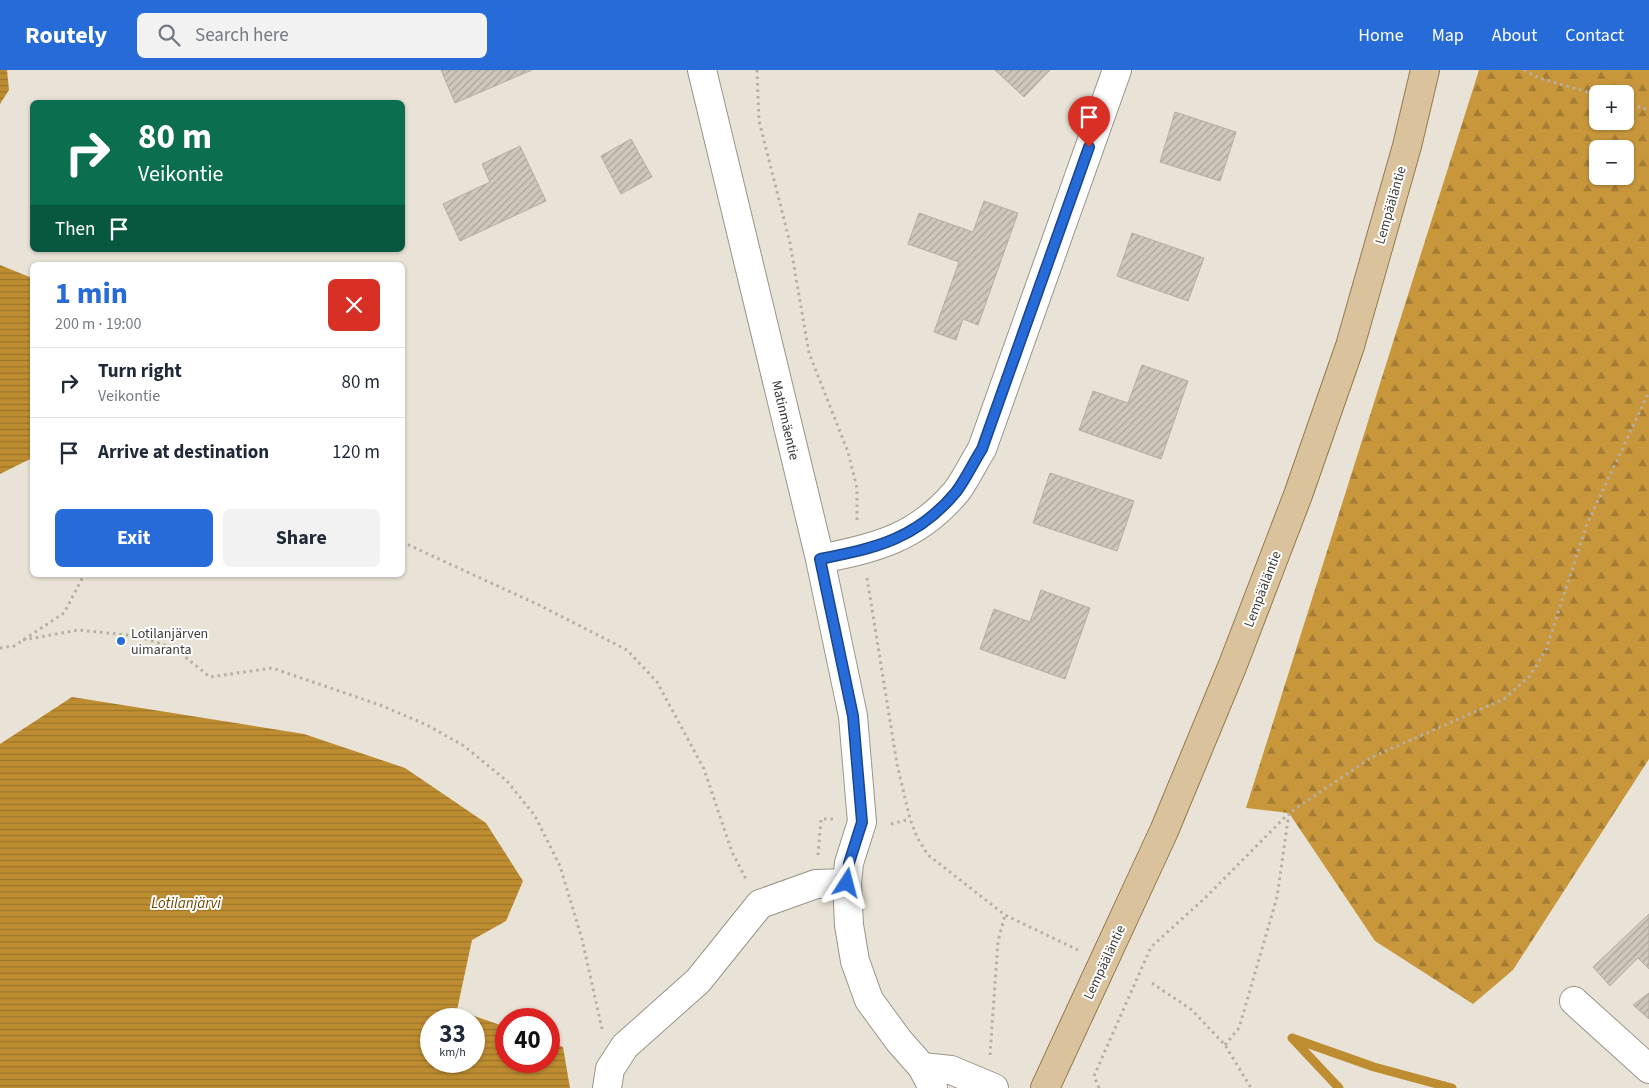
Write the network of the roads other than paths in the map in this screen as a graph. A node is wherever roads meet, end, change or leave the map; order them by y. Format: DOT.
graph roads {
  1 [pos="702,70"];
  2 [pos="1117,70"];
  3 [pos="1426,70"];
  4 [pos="820,559"];
  5 [pos="848,873"];
  6 [pos="1574,1001"];
  7 [pos="1649,1069"];
  8 [pos="928,1078"];
  9 [pos="609,1079"];
  10 [pos="988,1085"];
  11 [pos="1045,1088"];
  1 -- 4 [label="street, Matinmäentie"];
  2 -- 4 [label="street"];
  3 -- 11 [label="main road, Lempääläntie"];
  4 -- 5 [label="street, Matinmäentie"];
  5 -- 8 [label="street, Matinmäentie"];
  5 -- 9 [label="street"];
  6 -- 7 [label="street"];
  8 -- 10 [label="street, Matinmäentie"];
}
